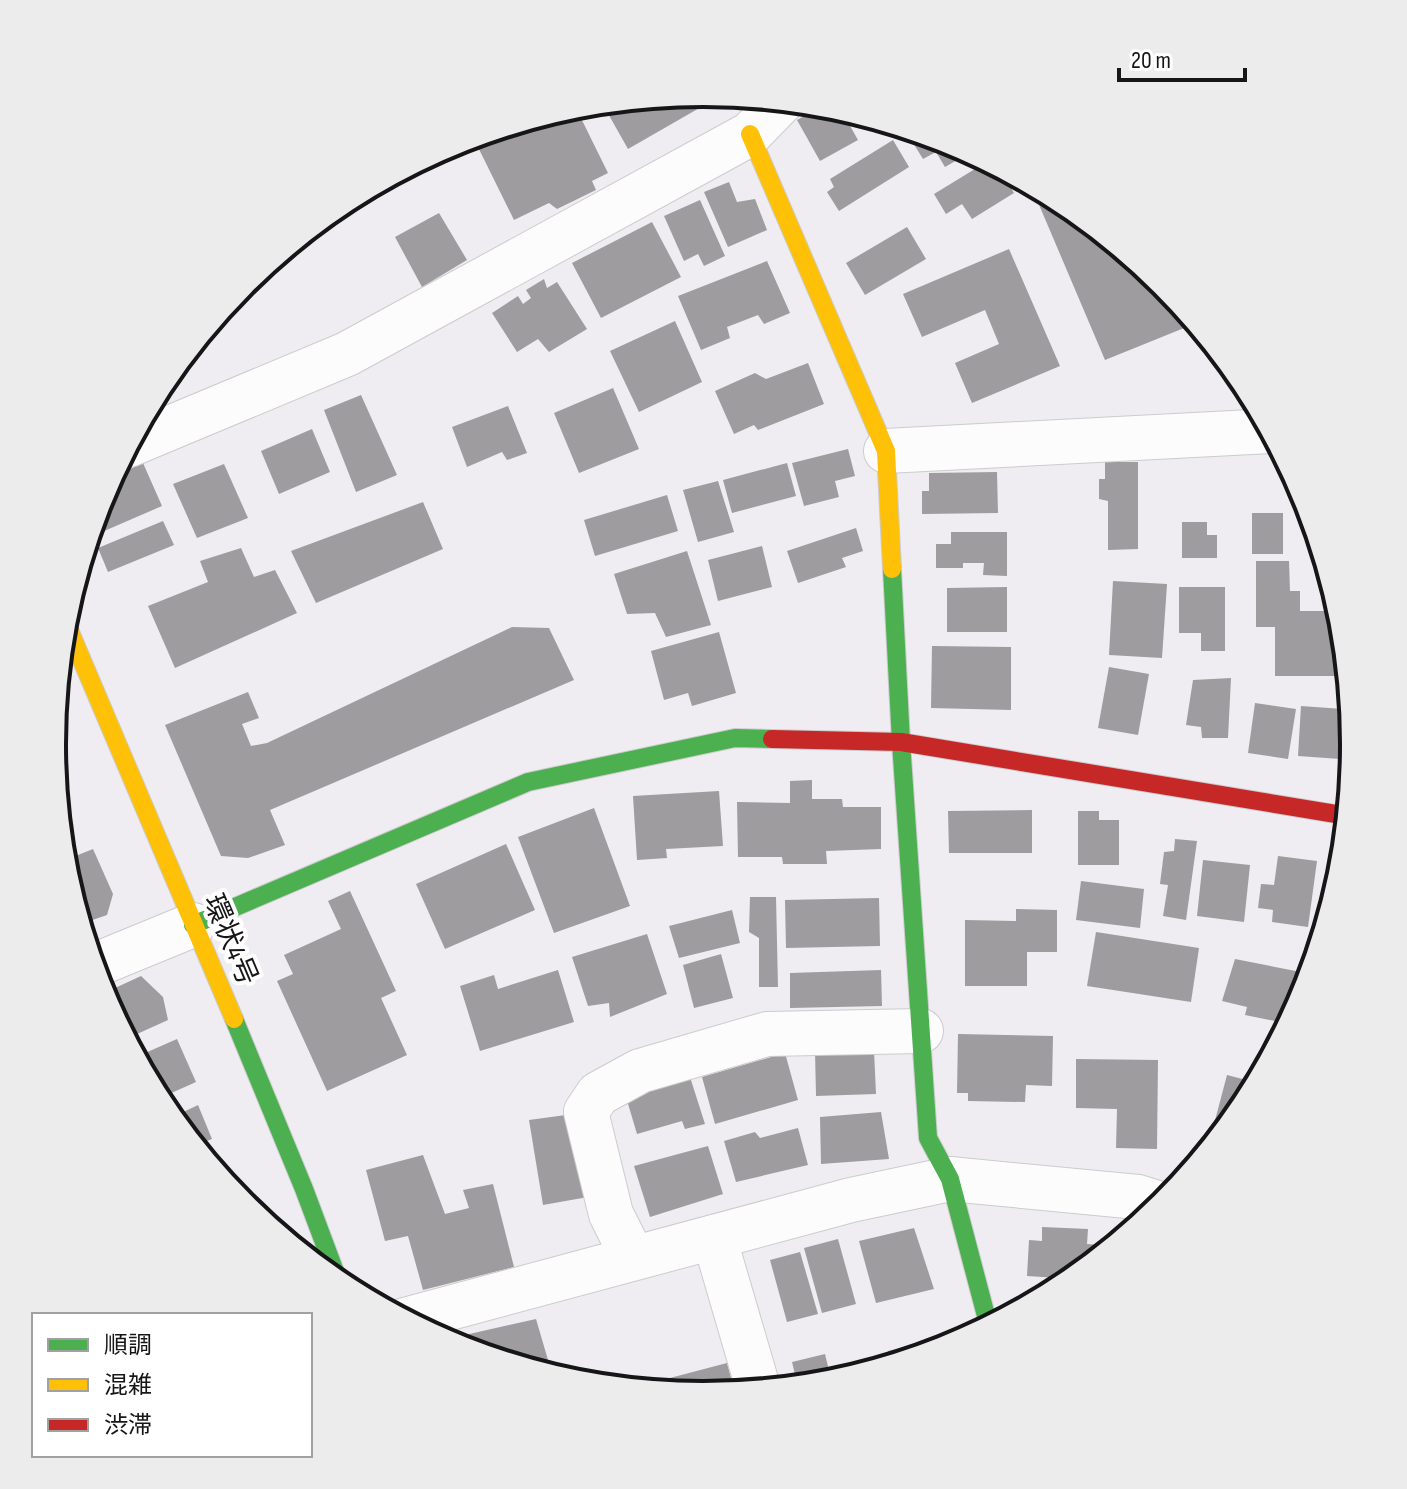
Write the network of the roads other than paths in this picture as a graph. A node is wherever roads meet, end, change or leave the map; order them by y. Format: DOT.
graph roads {
  1 [pos="773,111"];
  2 [pos="750,134"];
  3 [pos="1259,432"];
  4 [pos="145,438"];
  5 [pos="886,451"];
  6 [pos="74,642"];
  7 [pos="901,742"];
  8 [pos="1337,814"];
  9 [pos="193,925"];
  10 [pos="105,961"];
  11 [pos="921,1031"];
  12 [pos="950,1179"];
  13 [pos="1149,1200"];
  14 [pos="714,1237"];
  15 [pos="633,1258"];
  16 [pos="331,1262"];
  17 [pos="421,1316"];
  18 [pos="986,1316"];
  19 [pos="756,1380"];
  1 -- 2 [label="street"];
  2 -- 4 [label="street"];
  2 -- 5 [label="street"];
  3 -- 5 [label="street"];
  5 -- 7 [label="street"];
  6 -- 9 [label="street, 環状4号"];
  7 -- 8 [label="street"];
  7 -- 9 [label="street"];
  7 -- 11 [label="street"];
  9 -- 10 [label="street"];
  9 -- 16 [label="street, 環状4号"];
  11 -- 12 [label="street"];
  11 -- 15 [label="street"];
  12 -- 13 [label="street"];
  12 -- 14 [label="street"];
  12 -- 18 [label="street"];
  14 -- 15 [label="street"];
  14 -- 19 [label="street"];
  15 -- 17 [label="street"];
}
